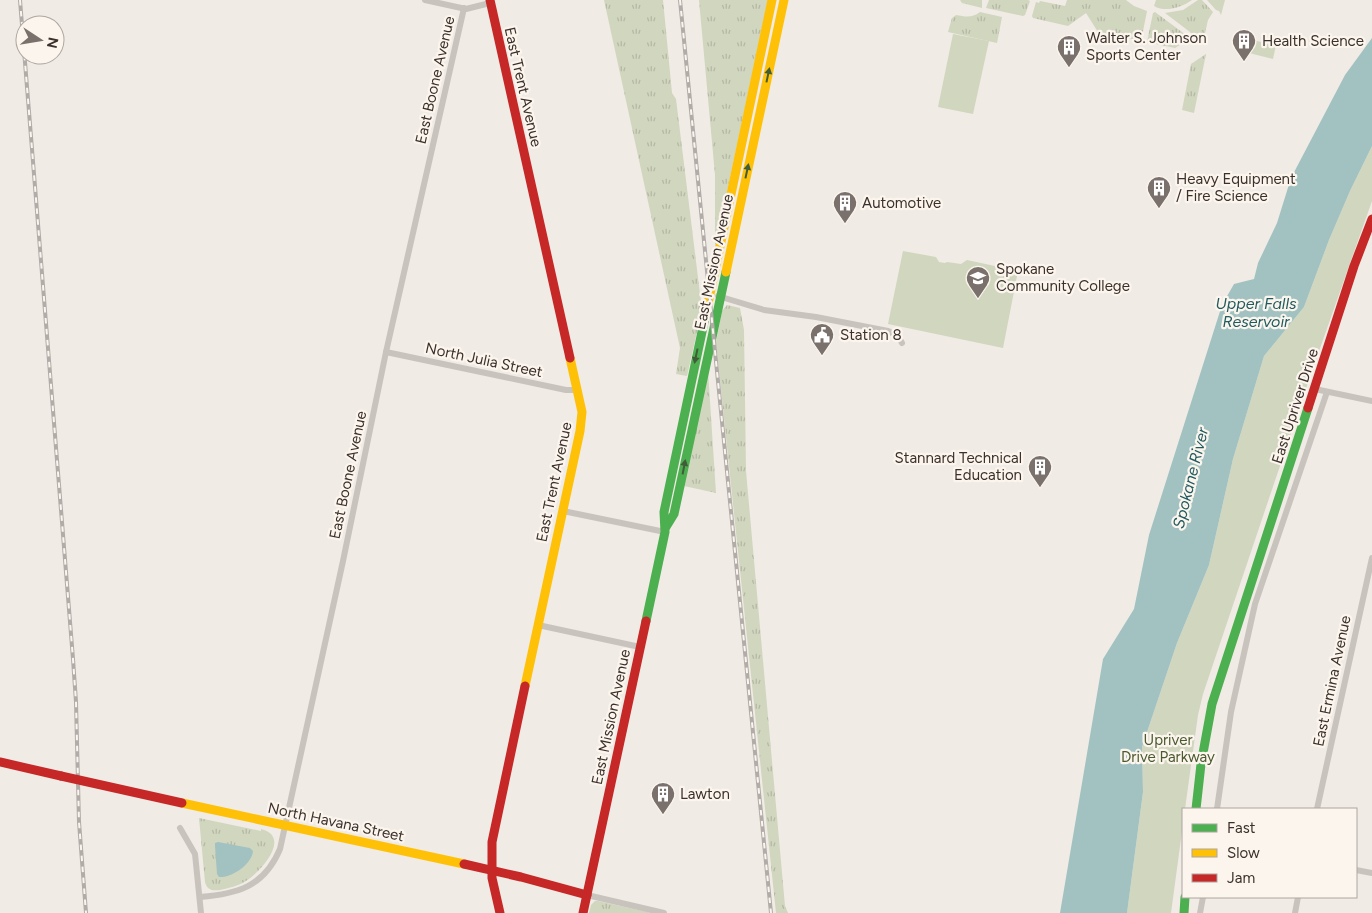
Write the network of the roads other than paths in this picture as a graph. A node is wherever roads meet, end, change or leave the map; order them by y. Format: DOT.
graph roads {
  1 [pos="425,0"];
  2 [pos="772,0"];
  3 [pos="784,0"];
  4 [pos="490,1"];
  5 [pos="464,8"];
  6 [pos="1372,219"];
  7 [pos="709,294"];
  8 [pos="720,296"];
  9 [pos="902,343"];
  10 [pos="386,352"];
  11 [pos="1315,389"];
  12 [pos="578,390"];
  13 [pos="1327,392"];
  14 [pos="1372,401"];
  15 [pos="563,511"];
  16 [pos="665,529"];
  17 [pos="1372,558"];
  18 [pos="1245,601"];
  19 [pos="1255,604"];
  20 [pos="538,625"];
  21 [pos="640,647"];
  22 [pos="0,762"];
  23 [pos="1196,808"];
  24 [pos="1217,808"];
  25 [pos="1317,808"];
  26 [pos="286,825"];
  27 [pos="180,828"];
  28 [pos="492,870"];
  29 [pos="1357,870"];
  30 [pos="1372,873"];
  31 [pos="587,895"];
  32 [pos="200,897"];
  33 [pos="1185,898"];
  34 [pos="1203,898"];
  35 [pos="1298,898"];
  36 [pos="201,913"];
  37 [pos="500,913"];
  38 [pos="583,913"];
  39 [pos="664,913"];
  40 [pos="1184,913"];
  41 [pos="1200,913"];
  42 [pos="1295,913"];
  1 -- 5 [label="street"];
  2 -- 7 [label="main road, East Mission Avenue"];
  8 -- 3 [label="main road, East Mission Avenue, one-way"];
  4 -- 5 [label="street"];
  4 -- 12 [label="main road, East Trent Avenue"];
  5 -- 10 [label="street, East Boone Avenue"];
  6 -- 11 [label="main road, East Upriver Drive"];
  7 -- 8 [label="street"];
  7 -- 16 [label="main road, East Mission Avenue, one-way"];
  8 -- 9 [label="street"];
  16 -- 8 [label="main road, East Mission Avenue, one-way"];
  10 -- 12 [label="street, North Julia Street"];
  10 -- 26 [label="street, East Boone Avenue"];
  11 -- 13 [label="street"];
  11 -- 18 [label="main road, East Upriver Drive"];
  12 -- 15 [label="main road, East Trent Avenue"];
  13 -- 14 [label="street"];
  13 -- 19 [label="street, East Upriver Drive"];
  15 -- 16 [label="street"];
  15 -- 20 [label="main road, East Trent Avenue"];
  16 -- 21 [label="main road, East Mission Avenue"];
  17 -- 25 [label="street, East Ermina Avenue"];
  18 -- 19 [label="street"];
  18 -- 23 [label="main road, East Upriver Drive"];
  19 -- 24 [label="street, East Upriver Drive"];
  20 -- 21 [label="street"];
  20 -- 28 [label="main road, East Trent Avenue"];
  21 -- 31 [label="main road, East Mission Avenue"];
  22 -- 26 [label="main road, North Havana Street, bridge"];
  26 -- 28 [label="main road, North Havana Street"];
  26 -- 32 [label="street, East Boone Avenue"];
  27 -- 32 [label="street"];
  28 -- 31 [label="main road, North Havana Street"];
  28 -- 37 [label="main road, East Trent Avenue"];
  29 -- 30 [label="street"];
  31 -- 38 [label="main road, East Mission Avenue"];
  31 -- 39 [label="street, North Havana Street"];
  32 -- 36 [label="street"];
  33 -- 40 [label="main road"];
  34 -- 41 [label="street"];
  35 -- 42 [label="street"];
}
